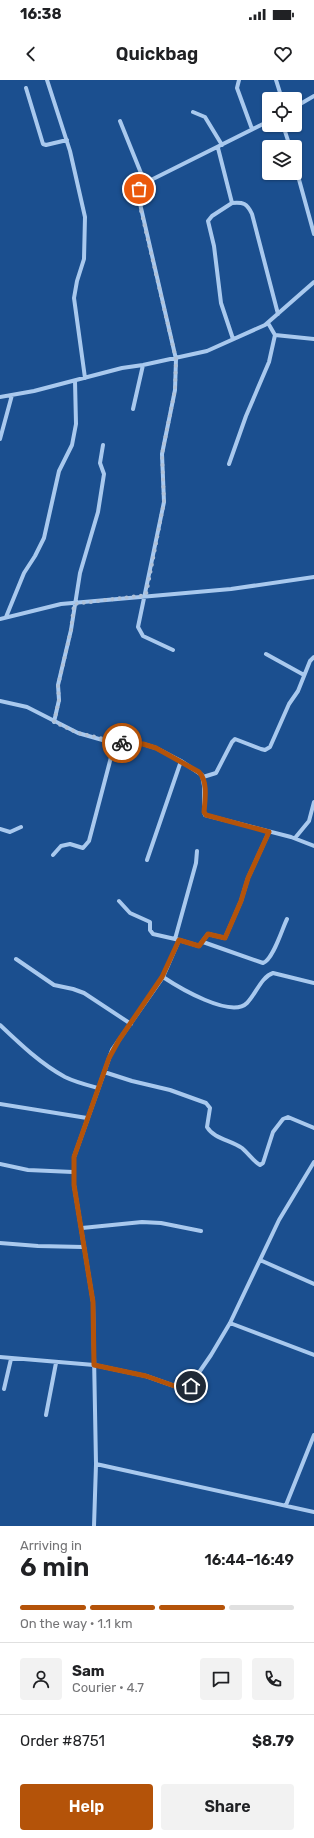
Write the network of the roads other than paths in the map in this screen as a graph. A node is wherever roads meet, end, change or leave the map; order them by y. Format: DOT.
graph roads {
  1 [pos="47,80"];
  2 [pos="239,80"];
  3 [pos="276,80"];
  4 [pos="26,88"];
  5 [pos="280,92"];
  6 [pos="314,96"];
  7 [pos="302,103"];
  8 [pos="193,112"];
  9 [pos="120,121"];
  10 [pos="262,124"];
  11 [pos="252,129"];
  12 [pos="67,140"];
  13 [pos="220,146"];
  14 [pos="299,180"];
  15 [pos="145,183"];
  16 [pos="232,203"];
  17 [pos="314,234"];
  18 [pos="314,282"];
  19 [pos="278,314"];
  20 [pos="268,324"];
  21 [pos="275,335"];
  22 [pos="233,339"];
  23 [pos="314,339"];
  24 [pos="176,359"];
  25 [pos="143,365"];
  26 [pos="85,378"];
  27 [pos="75,381"];
  28 [pos="12,395"];
  29 [pos="0,397"];
  30 [pos="133,409"];
  31 [pos="0,439"];
  32 [pos="103,445"];
  33 [pos="229,464"];
  34 [pos="314,578"];
  35 [pos="146,595"];
  36 [pos="74,604"];
  37 [pos="6,617"];
  38 [pos="0,619"];
  39 [pos="173,650"];
  40 [pos="266,654"];
  41 [pos="314,657"];
  42 [pos="304,675"];
  43 [pos="0,701"];
  44 [pos="54,722"];
  45 [pos="115,742"];
  46 [pos="181,761"];
  47 [pos="203,777"];
  48 [pos="314,802"];
  49 [pos="21,827"];
  50 [pos="0,829"];
  51 [pos="269,832"];
  52 [pos="295,838"];
  53 [pos="314,846"];
  54 [pos="197,851"];
  55 [pos="53,855"];
  56 [pos="147,860"];
  57 [pos="119,901"];
  58 [pos="287,919"];
  59 [pos="177,940"];
  60 [pos="203,942"];
  61 [pos="16,959"];
  62 [pos="162,977"];
  63 [pos="314,983"];
  64 [pos="131,1024"];
  65 [pos="0,1025"];
  66 [pos="104,1072"];
  67 [pos="98,1088"];
  68 [pos="0,1104"];
  69 [pos="87,1118"];
  70 [pos="314,1128"];
  71 [pos="314,1162"];
  72 [pos="0,1164"];
  73 [pos="73,1172"];
  74 [pos="82,1228"];
  75 [pos="201,1231"];
  76 [pos="0,1243"];
  77 [pos="83,1247"];
  78 [pos="260,1260"];
  79 [pos="314,1284"];
  80 [pos="230,1323"];
  81 [pos="314,1355"];
  82 [pos="0,1357"];
  83 [pos="11,1359"];
  84 [pos="56,1363"];
  85 [pos="94,1365"];
  86 [pos="4,1389"];
  87 [pos="46,1415"];
  88 [pos="314,1436"];
  89 [pos="96,1464"];
  90 [pos="286,1505"];
  91 [pos="314,1512"];
  92 [pos="94,1526"];
  1 -- 12 [label="street"];
  2 -- 11 [label="street"];
  3 -- 5 [label="street"];
  4 -- 12 [label="street"];
  6 -- 7 [label="street"];
  8 -- 13 [label="street"];
  9 -- 15 [label="street"];
  10 -- 11 [label="street"];
  11 -- 13 [label="street"];
  12 -- 26 [label="street"];
  13 -- 15 [label="street"];
  13 -- 16 [label="street"];
  14 -- 17 [label="street"];
  15 -- 24 [label="street"];
  16 -- 19 [label="street"];
  16 -- 22 [label="street"];
  18 -- 19 [label="street"];
  19 -- 20 [label="street"];
  20 -- 21 [label="street"];
  20 -- 22 [label="street"];
  21 -- 23 [label="street"];
  21 -- 33 [label="street"];
  22 -- 24 [label="street"];
  24 -- 25 [label="street"];
  24 -- 35 [label="street"];
  25 -- 26 [label="street"];
  25 -- 30 [label="street"];
  26 -- 27 [label="street"];
  27 -- 28 [label="street"];
  27 -- 37 [label="street"];
  28 -- 29 [label="street"];
  28 -- 31 [label="street"];
  32 -- 36 [label="street"];
  34 -- 35 [label="street"];
  35 -- 36 [label="street"];
  35 -- 39 [label="street"];
  36 -- 37 [label="street"];
  36 -- 44 [label="street"];
  37 -- 38 [label="street"];
  40 -- 42 [label="street"];
  41 -- 42 [label="street"];
  42 -- 47 [label="street"];
  43 -- 44 [label="street"];
  44 -- 45 [label="street"];
  45 -- 46 [label="street"];
  45 -- 55 [label="street"];
  46 -- 47 [label="street"];
  46 -- 56 [label="street"];
  47 -- 51 [label="street"];
  48 -- 52 [label="street"];
  49 -- 50 [label="street"];
  51 -- 52 [label="street"];
  51 -- 60 [label="street"];
  52 -- 53 [label="street"];
  54 -- 59 [label="street"];
  57 -- 59 [label="street"];
  58 -- 60 [label="street"];
  59 -- 60 [label="street"];
  59 -- 62 [label="street"];
  61 -- 64 [label="street"];
  62 -- 63 [label="street"];
  62 -- 64 [label="street"];
  64 -- 66 [label="street"];
  65 -- 67 [label="street"];
  66 -- 67 [label="street"];
  66 -- 70 [label="street"];
  67 -- 69 [label="street"];
  68 -- 69 [label="street"];
  69 -- 73 [label="street"];
  71 -- 78 [label="street"];
  72 -- 73 [label="street"];
  73 -- 74 [label="street"];
  74 -- 75 [label="street"];
  74 -- 77 [label="street"];
  76 -- 77 [label="street"];
  77 -- 85 [label="street"];
  78 -- 79 [label="street"];
  78 -- 80 [label="street"];
  80 -- 81 [label="street"];
  80 -- 85 [label="street"];
  82 -- 83 [label="street"];
  83 -- 84 [label="street"];
  83 -- 86 [label="street"];
  84 -- 85 [label="street"];
  84 -- 87 [label="street"];
  85 -- 89 [label="street"];
  88 -- 90 [label="street"];
  89 -- 90 [label="street"];
  89 -- 92 [label="street"];
  90 -- 91 [label="street"];
}
